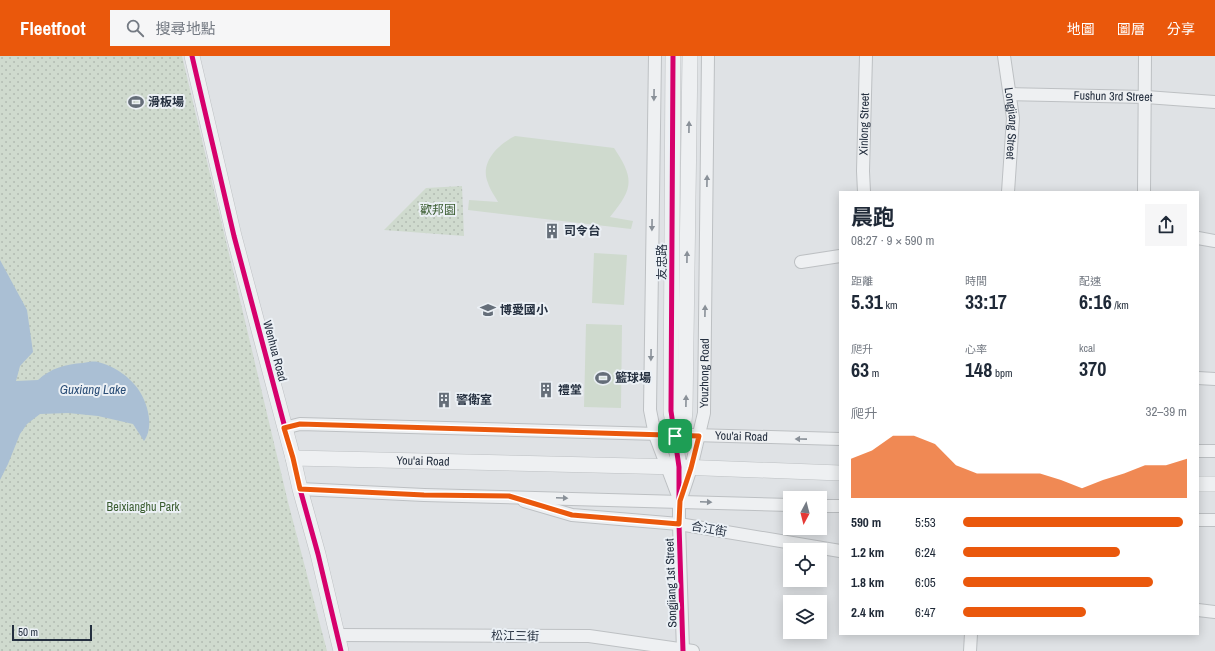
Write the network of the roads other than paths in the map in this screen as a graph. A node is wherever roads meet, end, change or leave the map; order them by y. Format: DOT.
graph roads {
  1 [pos="192,56"];
  2 [pos="655,56"];
  3 [pos="673,56"];
  4 [pos="690,56"];
  5 [pos="708,56"];
  6 [pos="866,56"];
  7 [pos="1004,56"];
  8 [pos="1145,56"];
  9 [pos="1010,94"];
  10 [pos="1146,97"];
  11 [pos="1215,102"];
  12 [pos="864,191"];
  13 [pos="1008,191"];
  14 [pos="1144,191"];
  15 [pos="1199,238"];
  16 [pos="1215,241"];
  17 [pos="839,256"];
  18 [pos="801,262"];
  19 [pos="1199,378"];
  20 [pos="1215,379"];
  21 [pos="284,428"];
  22 [pos="655,435"];
  23 [pos="679,436"];
  24 [pos="699,436"];
  25 [pos="839,439"];
  26 [pos="1199,451"];
  27 [pos="1215,451"];
  28 [pos="293,458"];
  29 [pos="679,467"];
  30 [pos="839,473"];
  31 [pos="1199,484"];
  32 [pos="1215,484"];
  33 [pos="300,489"];
  34 [pos="509,496"];
  35 [pos="680,501"];
  36 [pos="783,505"];
  37 [pos="827,506"];
  38 [pos="839,506"];
  39 [pos="1199,520"];
  40 [pos="1215,520"];
  41 [pos="679,524"];
  42 [pos="839,551"];
  43 [pos="1199,610"];
  44 [pos="1215,612"];
  45 [pos="336,635"];
  46 [pos="971,635"];
  47 [pos="686,650"];
  48 [pos="340,651"];
  49 [pos="970,651"];
  1 -- 21 [label="street, Wenhua Road"];
  2 -- 22 [label="street, one-way"];
  3 -- 23 [label="street, 友忠路"];
  23 -- 4 [label="street, Youzhong Road, one-way"];
  24 -- 5 [label="street, Youzhong Road, one-way"];
  6 -- 12 [label="street, Xinlong Street"];
  7 -- 9 [label="street, Longjiang Street"];
  8 -- 10 [label="street"];
  9 -- 10 [label="street, Fushun 3rd Street"];
  9 -- 13 [label="street, Longjiang Street"];
  10 -- 11 [label="street, Fushun 3rd Street"];
  10 -- 14 [label="street"];
  15 -- 16 [label="street"];
  17 -- 18 [label="street"];
  19 -- 20 [label="street"];
  21 -- 22 [label="street, You'ai Road"];
  21 -- 28 [label="street, Wenhua Road"];
  22 -- 23 [label="street, You'ai Road"];
  22 -- 29 [label="street"];
  23 -- 24 [label="street, You'ai Road"];
  23 -- 29 [label="street, Youzhong Road"];
  25 -- 24 [label="street, You'ai Road, one-way"];
  24 -- 29 [label="street, Youzhong Road"];
  26 -- 27 [label="street"];
  28 -- 29 [label="street, You'ai Road"];
  28 -- 33 [label="street, Wenhua Road"];
  29 -- 30 [label="street, You'ai Road"];
  29 -- 35 [label="street, Songjiang 1st Street"];
  31 -- 32 [label="street"];
  33 -- 34 [label="street"];
  33 -- 45 [label="street, Wenhua Road"];
  34 -- 35 [label="street, one-way"];
  34 -- 41 [label="street, 合江街"];
  35 -- 36 [label="street, one-way"];
  35 -- 41 [label="street, Songjiang 1st Street"];
  37 -- 38 [label="street"];
  39 -- 40 [label="street"];
  41 -- 42 [label="street, 合江街"];
  41 -- 47 [label="street, Songjiang 1st Street"];
  43 -- 44 [label="street"];
  45 -- 47 [label="street, 松江三街"];
  45 -- 48 [label="street, Wenhua Road"];
  46 -- 49 [label="street"];
}
